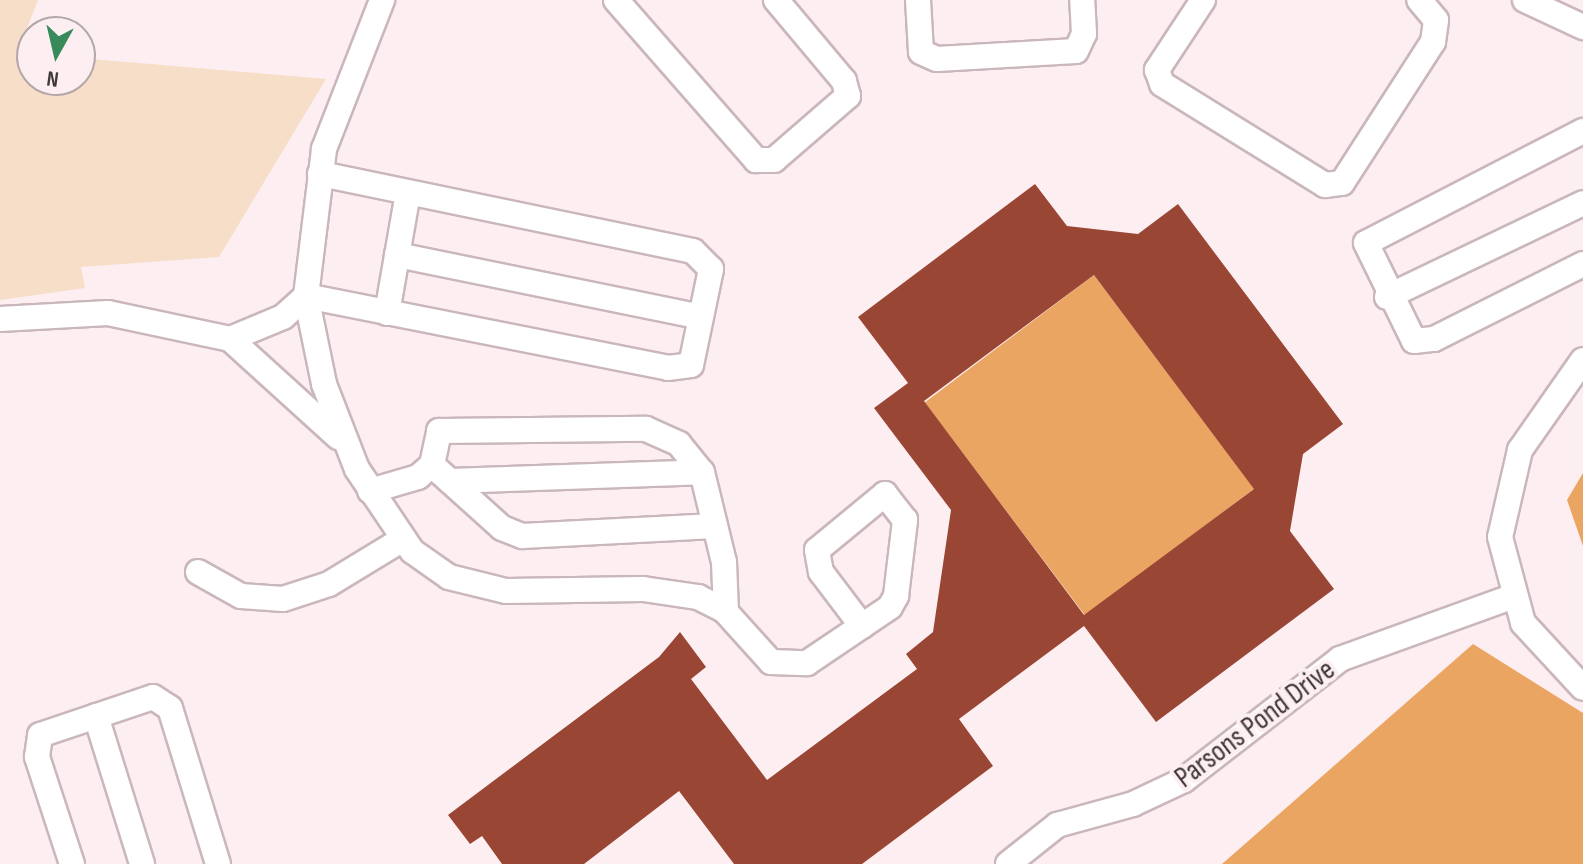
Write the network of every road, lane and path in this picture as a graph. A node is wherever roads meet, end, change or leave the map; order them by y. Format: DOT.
graph roads {
  1 [pos="382,0"];
  2 [pos="616,0"];
  3 [pos="776,0"];
  4 [pos="918,0"];
  5 [pos="1082,0"];
  6 [pos="1203,0"];
  7 [pos="1525,0"];
  8 [pos="1416,1"];
  9 [pos="1583,27"];
  10 [pos="1583,131"];
  11 [pos="320,174"];
  12 [pos="408,193"];
  13 [pos="1583,203"];
  14 [pos="397,255"];
  15 [pos="1583,264"];
  16 [pos="306,296"];
  17 [pos="1387,297"];
  18 [pos="387,313"];
  19 [pos="701,317"];
  20 [pos="0,319"];
  21 [pos="230,339"];
  22 [pos="1583,360"];
  23 [pos="348,448"];
  24 [pos="432,465"];
  25 [pos="702,472"];
  26 [pos="450,481"];
  27 [pos="370,491"];
  28 [pos="715,526"];
  29 [pos="403,539"];
  30 [pos="198,572"];
  31 [pos="1511,597"];
  32 [pos="726,612"];
  33 [pos="862,626"];
  34 [pos="1583,688"];
  35 [pos="96,716"];
  36 [pos="72,864"];
  37 [pos="142,864"];
  38 [pos="218,864"];
  39 [pos="1008,864"];
  1 -- 11 [label="lane"];
  2 -- 3 [label="lane"];
  4 -- 5 [label="lane"];
  6 -- 8 [label="lane"];
  7 -- 9 [label="lane"];
  10 -- 17 [label="lane"];
  11 -- 12 [label="lane"];
  11 -- 16 [label="lane"];
  12 -- 14 [label="lane"];
  12 -- 19 [label="lane"];
  13 -- 17 [label="lane"];
  14 -- 18 [label="lane"];
  14 -- 19 [label="lane"];
  15 -- 17 [label="lane"];
  16 -- 18 [label="lane"];
  16 -- 21 [label="lane"];
  16 -- 23 [label="lane"];
  18 -- 19 [label="lane"];
  20 -- 21 [label="lane"];
  21 -- 23 [label="lane"];
  22 -- 31 [label="lane"];
  23 -- 27 [label="lane"];
  24 -- 25 [label="lane"];
  24 -- 26 [label="lane"];
  24 -- 27 [label="lane"];
  25 -- 26 [label="lane"];
  25 -- 28 [label="lane"];
  26 -- 28 [label="lane"];
  27 -- 29 [label="lane"];
  28 -- 32 [label="lane"];
  29 -- 30 [label="lane"];
  29 -- 32 [label="lane"];
  31 -- 34 [label="lane"];
  31 -- 39 [label="lane, Parsons Pond Drive"];
  32 -- 33 [label="lane"];
  33 -- 33 [label="lane"];
  35 -- 36 [label="lane"];
  35 -- 37 [label="lane"];
  35 -- 38 [label="lane"];
}
